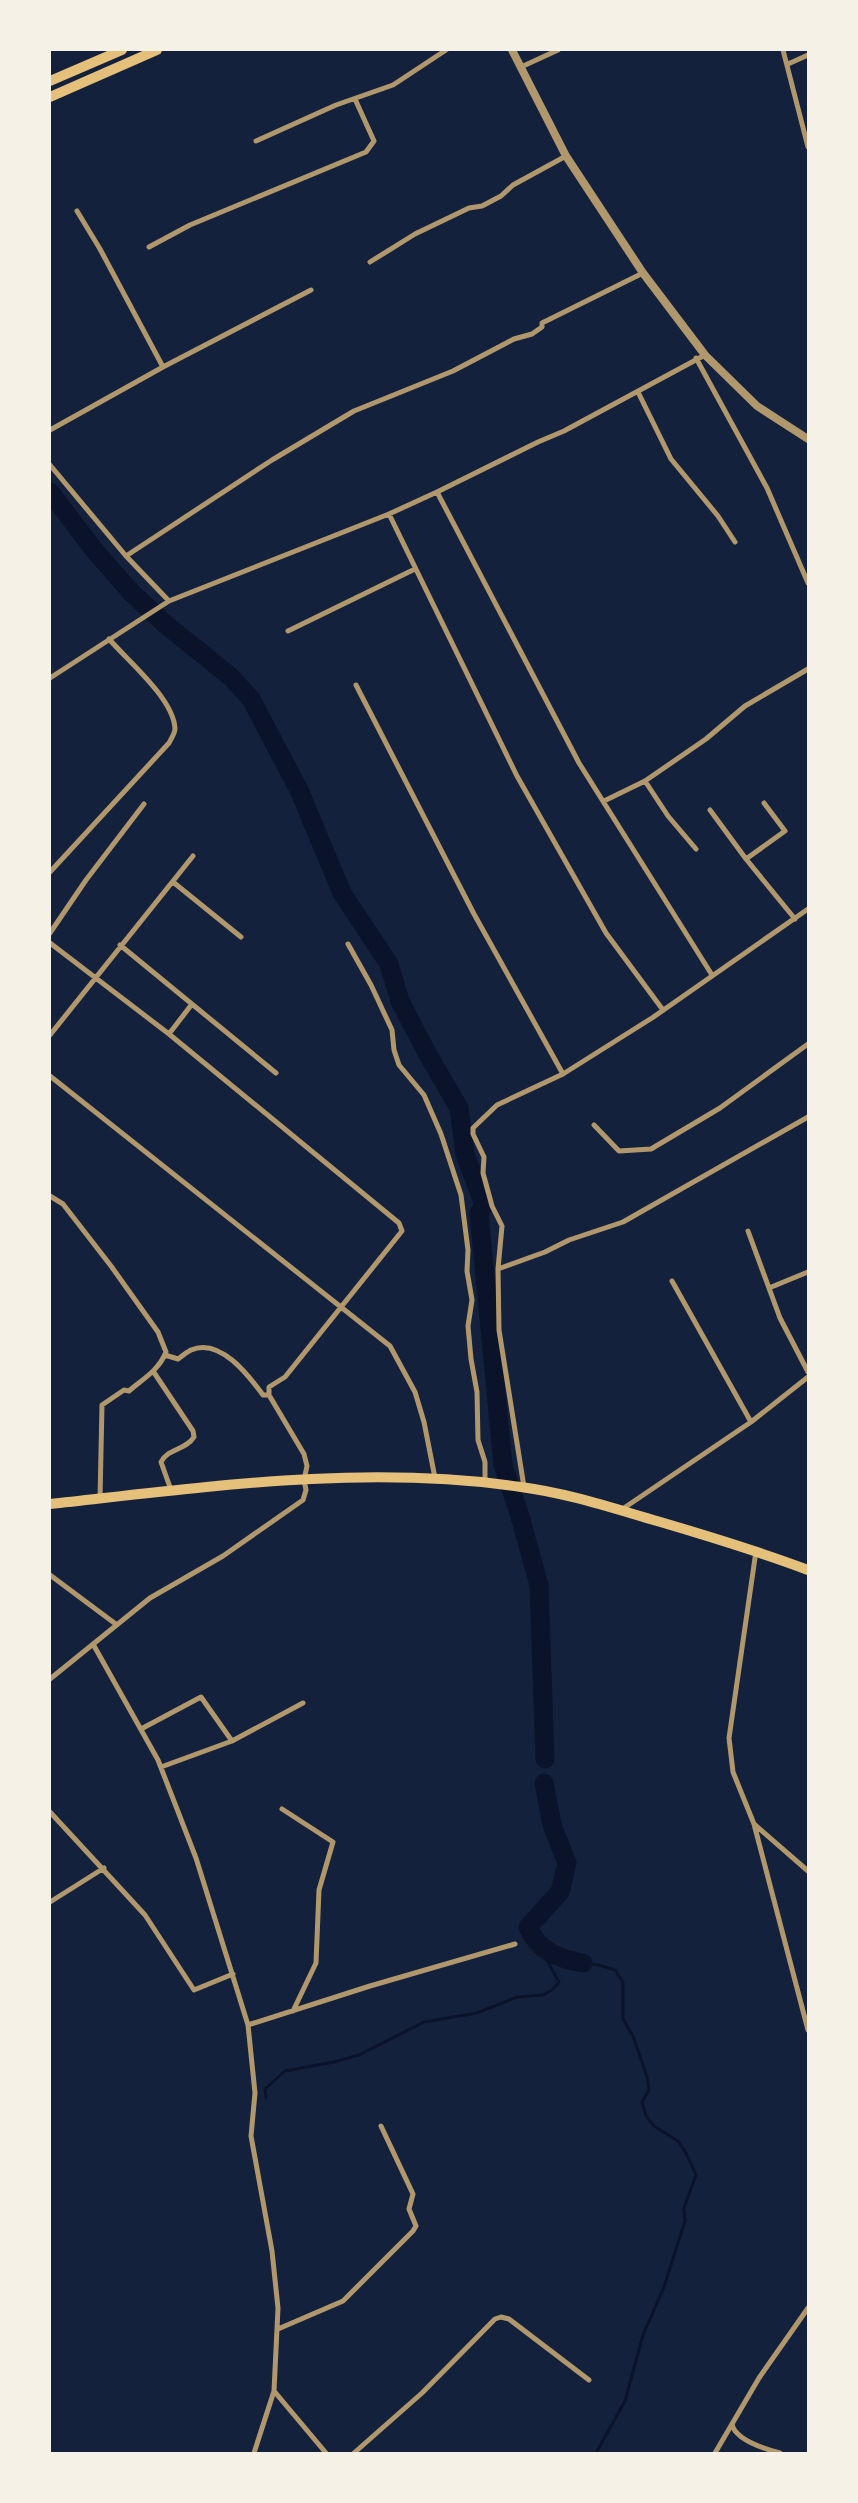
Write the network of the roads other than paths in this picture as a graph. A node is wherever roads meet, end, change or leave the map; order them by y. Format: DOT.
graph roads {
  1 [pos="122,50"];
  2 [pos="157,50"];
  3 [pos="446,50"];
  4 [pos="512,50"];
  5 [pos="558,50"];
  6 [pos="784,50"];
  7 [pos="808,55"];
  8 [pos="788,64"];
  9 [pos="522,67"];
  10 [pos="50,81"];
  11 [pos="50,97"];
  12 [pos="355,99"];
  13 [pos="256,141"];
  14 [pos="808,146"];
  15 [pos="566,156"];
  16 [pos="76,211"];
  17 [pos="149,247"];
  18 [pos="370,262"];
  19 [pos="644,273"];
  20 [pos="311,290"];
  21 [pos="701,356"];
  22 [pos="164,367"];
  23 [pos="638,392"];
  24 [pos="50,430"];
  25 [pos="808,439"];
  26 [pos="50,466"];
  27 [pos="437,492"];
  28 [pos="389,514"];
  29 [pos="735,542"];
  30 [pos="126,556"];
  31 [pos="415,569"];
  32 [pos="808,583"];
  33 [pos="169,601"];
  34 [pos="288,632"];
  35 [pos="109,639"];
  36 [pos="808,669"];
  37 [pos="50,678"];
  38 [pos="356,685"];
  39 [pos="645,781"];
  40 [pos="604,802"];
  41 [pos="764,803"];
  42 [pos="144,804"];
  43 [pos="710,810"];
  44 [pos="696,849"];
  45 [pos="193,856"];
  46 [pos="746,859"];
  47 [pos="50,872"];
  48 [pos="173,882"];
  49 [pos="808,909"];
  50 [pos="795,919"];
  51 [pos="50,933"];
  52 [pos="241,937"];
  53 [pos="50,943"];
  54 [pos="348,944"];
  55 [pos="120,945"];
  56 [pos="712,975"];
  57 [pos="94,977"];
  58 [pos="192,1004"];
  59 [pos="663,1010"];
  60 [pos="169,1034"];
  61 [pos="50,1035"];
  62 [pos="808,1044"];
  63 [pos="276,1073"];
  64 [pos="563,1074"];
  65 [pos="50,1076"];
  66 [pos="808,1116"];
  67 [pos="594,1125"];
  68 [pos="50,1196"];
  69 [pos="748,1231"];
  70 [pos="498,1269"];
  71 [pos="808,1272"];
  72 [pos="672,1281"];
  73 [pos="769,1288"];
  74 [pos="340,1307"];
  75 [pos="165,1355"];
  76 [pos="153,1371"];
  77 [pos="808,1372"];
  78 [pos="808,1377"];
  79 [pos="269,1395"];
  80 [pos="751,1422"];
  81 [pos="435,1478"];
  82 [pos="304,1480"];
  83 [pos="484,1482"];
  84 [pos="521,1487"];
  85 [pos="171,1490"];
  86 [pos="100,1498"];
  87 [pos="50,1504"];
  88 [pos="620,1510"];
  89 [pos="756,1551"];
  90 [pos="808,1570"];
  91 [pos="50,1575"];
  92 [pos="117,1625"];
  93 [pos="93,1644"];
  94 [pos="50,1679"];
  95 [pos="303,1702"];
  96 [pos="141,1729"];
  97 [pos="232,1741"];
  98 [pos="161,1767"];
  99 [pos="282,1809"];
  100 [pos="50,1812"];
  101 [pos="754,1824"];
  102 [pos="104,1868"];
  103 [pos="808,1871"];
  104 [pos="50,1902"];
  105 [pos="514,1944"];
  106 [pos="233,1974"];
  107 [pos="293,2011"];
  108 [pos="248,2025"];
  109 [pos="808,2030"];
  110 [pos="381,2126"];
  111 [pos="808,2308"];
  112 [pos="278,2329"];
  113 [pos="589,2380"];
  114 [pos="274,2391"];
  115 [pos="732,2423"];
  116 [pos="254,2453"];
  117 [pos="326,2453"];
  118 [pos="354,2453"];
  119 [pos="715,2453"];
  120 [pos="780,2453"];
  1 -- 10 [label="main road"];
  2 -- 11 [label="main road"];
  3 -- 12 [label="street"];
  4 -- 9 [label="street"];
  5 -- 9 [label="street"];
  6 -- 8 [label="street"];
  7 -- 8 [label="street"];
  8 -- 14 [label="street"];
  9 -- 15 [label="street"];
  12 -- 13 [label="street"];
  12 -- 17 [label="street"];
  15 -- 18 [label="street"];
  15 -- 19 [label="street"];
  16 -- 22 [label="street"];
  19 -- 21 [label="street"];
  19 -- 30 [label="street"];
  20 -- 22 [label="street"];
  21 -- 23 [label="street"];
  21 -- 25 [label="street"];
  21 -- 32 [label="street"];
  22 -- 24 [label="street"];
  23 -- 27 [label="street"];
  23 -- 29 [label="street"];
  26 -- 30 [label="street"];
  27 -- 28 [label="street"];
  27 -- 40 [label="street"];
  28 -- 31 [label="street"];
  28 -- 33 [label="street"];
  30 -- 33 [label="street"];
  31 -- 34 [label="street"];
  31 -- 59 [label="street"];
  33 -- 35 [label="street"];
  35 -- 37 [label="street"];
  35 -- 47 [label="street"];
  36 -- 39 [label="street"];
  38 -- 64 [label="street"];
  39 -- 40 [label="street"];
  39 -- 44 [label="street"];
  40 -- 56 [label="street"];
  41 -- 46 [label="street"];
  42 -- 51 [label="street"];
  43 -- 46 [label="street"];
  45 -- 48 [label="street"];
  46 -- 50 [label="street"];
  48 -- 52 [label="street"];
  48 -- 55 [label="street"];
  49 -- 50 [label="street"];
  50 -- 56 [label="street"];
  53 -- 57 [label="street"];
  54 -- 83 [label="street"];
  55 -- 57 [label="street"];
  55 -- 58 [label="street"];
  56 -- 59 [label="street"];
  57 -- 60 [label="street"];
  57 -- 61 [label="street"];
  58 -- 60 [label="street"];
  58 -- 63 [label="street"];
  59 -- 64 [label="street"];
  60 -- 74 [label="street"];
  62 -- 67 [label="street"];
  64 -- 70 [label="street"];
  65 -- 74 [label="street"];
  66 -- 70 [label="street"];
  68 -- 75 [label="street"];
  69 -- 73 [label="street"];
  70 -- 84 [label="street"];
  71 -- 73 [label="street"];
  72 -- 80 [label="street"];
  73 -- 77 [label="street"];
  74 -- 79 [label="street"];
  74 -- 81 [label="street"];
  75 -- 76 [label="street"];
  75 -- 79 [label="street"];
  76 -- 85 [label="street"];
  76 -- 86 [label="street"];
  78 -- 80 [label="street"];
  79 -- 82 [label="street"];
  80 -- 88 [label="street"];
  81 -- 82 [label="main road"];
  81 -- 83 [label="main road"];
  82 -- 85 [label="main road"];
  82 -- 92 [label="street"];
  83 -- 84 [label="main road"];
  84 -- 88 [label="main road"];
  85 -- 86 [label="main road"];
  86 -- 87 [label="main road"];
  88 -- 89 [label="main road"];
  89 -- 90 [label="main road"];
  89 -- 101 [label="street"];
  91 -- 92 [label="street"];
  92 -- 93 [label="street"];
  93 -- 94 [label="street"];
  93 -- 96 [label="street"];
  95 -- 97 [label="street"];
  96 -- 97 [label="street"];
  96 -- 98 [label="street"];
  97 -- 98 [label="street"];
  98 -- 106 [label="street"];
  99 -- 107 [label="street"];
  100 -- 102 [label="street"];
  101 -- 103 [label="street"];
  101 -- 109 [label="street"];
  102 -- 104 [label="street"];
  102 -- 106 [label="street"];
  105 -- 107 [label="street"];
  106 -- 108 [label="street"];
  107 -- 108 [label="street"];
  108 -- 112 [label="street"];
  110 -- 112 [label="street"];
  111 -- 115 [label="street"];
  112 -- 114 [label="street"];
  113 -- 118 [label="street"];
  114 -- 116 [label="street"];
  114 -- 117 [label="street"];
  115 -- 119 [label="street"];
  115 -- 120 [label="street"];
}
